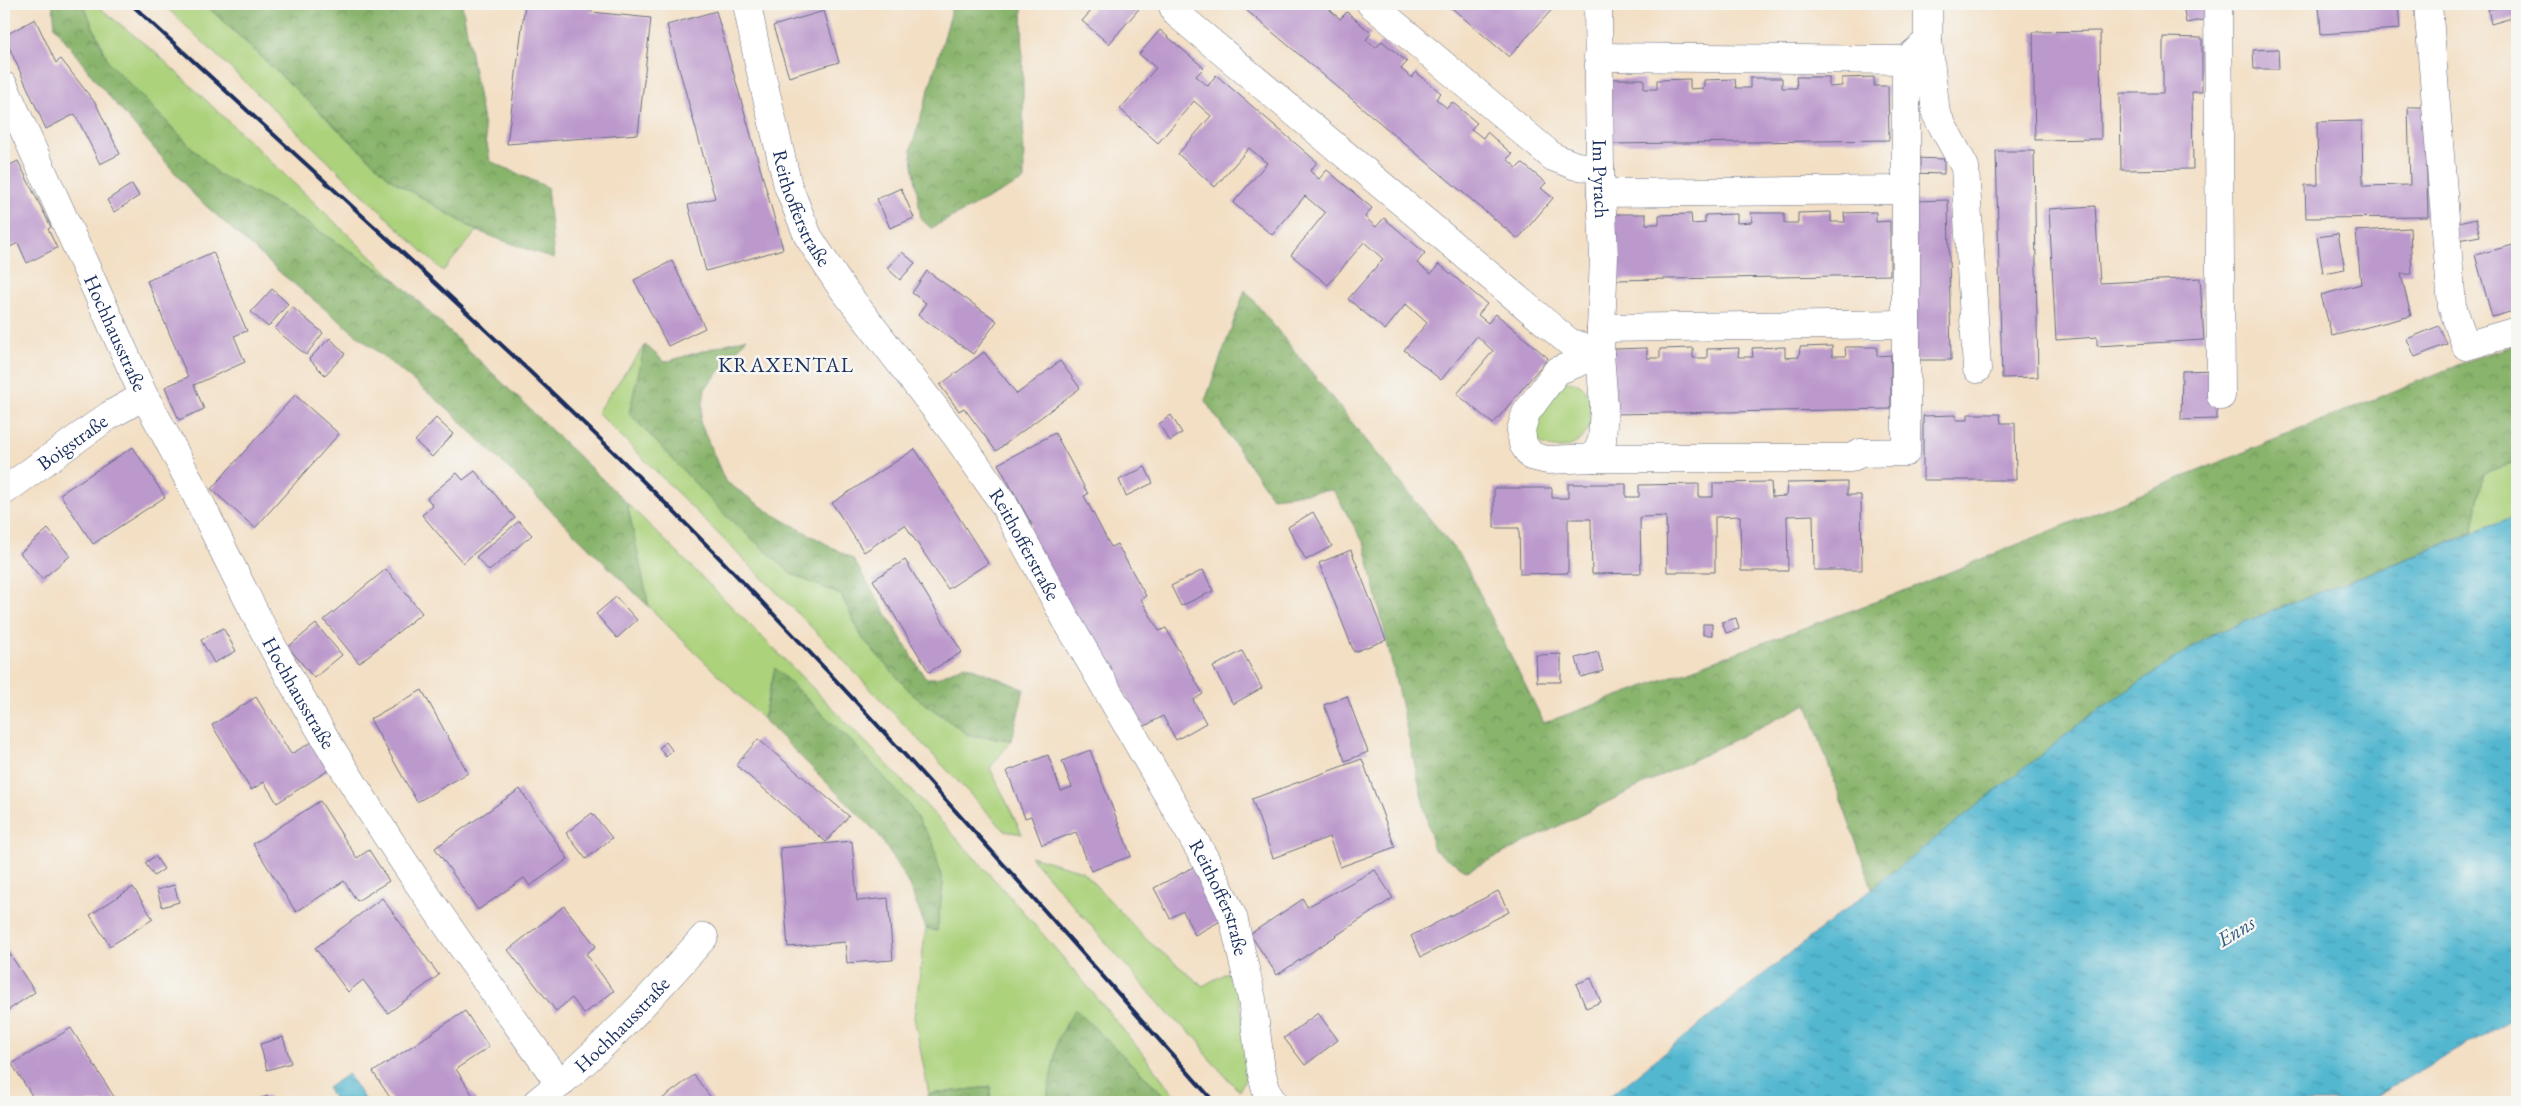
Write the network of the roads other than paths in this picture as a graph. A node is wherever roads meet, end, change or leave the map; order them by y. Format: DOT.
graph roads {
  1 [pos="747,4"];
  2 [pos="1172,4"];
  3 [pos="1371,4"];
  4 [pos="1598,4"];
  5 [pos="1928,4"];
  6 [pos="2218,4"];
  7 [pos="2428,4"];
  8 [pos="1928,41"];
  9 [pos="1598,57"];
  10 [pos="1906,60"];
  11 [pos="4,86"];
  12 [pos="1600,181"];
  13 [pos="1904,190"];
  14 [pos="1905,324"];
  15 [pos="1601,328"];
  16 [pos="2517,331"];
  17 [pos="1600,354"];
  18 [pos="1977,369"];
  19 [pos="144,396"];
  20 [pos="2221,396"];
  21 [pos="1594,458"];
  22 [pos="4,491"];
  23 [pos="704,937"];
  24 [pos="560,1084"];
  25 [pos="537,1102"];
  26 [pos="1273,1102"];
  1 -- 26 [label="street, Reithofferstraße"];
  2 -- 17 [label="street"];
  3 -- 12 [label="street"];
  4 -- 9 [label="street, Im Pyrach"];
  5 -- 8 [label="street"];
  6 -- 20 [label="street"];
  7 -- 16 [label="street"];
  8 -- 10 [label="street"];
  8 -- 18 [label="street"];
  9 -- 10 [label="street"];
  9 -- 12 [label="street, Im Pyrach"];
  10 -- 13 [label="street"];
  11 -- 19 [label="street, Hochhausstraße"];
  12 -- 13 [label="street"];
  12 -- 15 [label="street, Im Pyrach"];
  13 -- 14 [label="street"];
  14 -- 15 [label="street"];
  14 -- 21 [label="street"];
  15 -- 17 [label="street, Im Pyrach"];
  17 -- 21 [label="street, Im Pyrach"];
  17 -- 21 [label="street"];
  19 -- 22 [label="street, Boigstraße"];
  19 -- 24 [label="street, Hochhausstraße"];
  23 -- 24 [label="street, Hochhausstraße"];
  24 -- 25 [label="street"];
}
